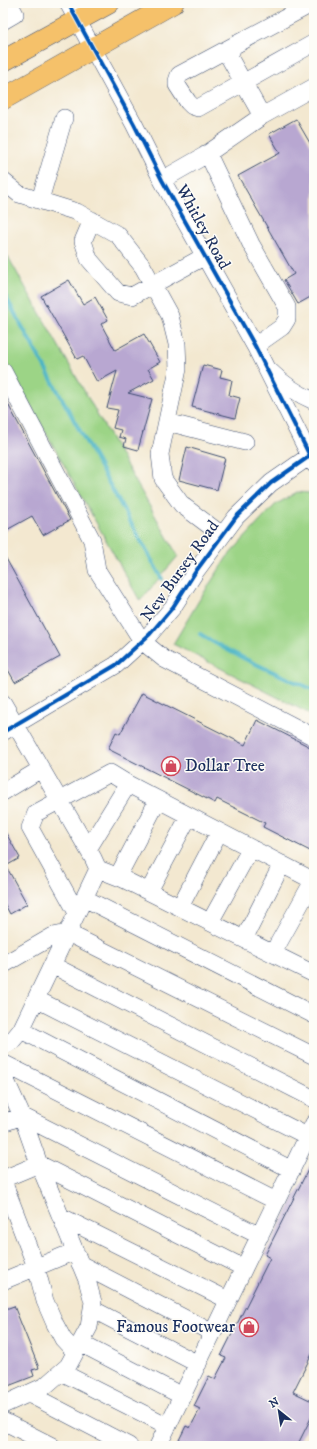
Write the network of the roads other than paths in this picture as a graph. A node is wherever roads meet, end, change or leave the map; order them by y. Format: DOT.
graph roads {
  1 [pos="9,3"];
  2 [pos="109,3"];
  3 [pos="173,3"];
  4 [pos="313,3"];
  5 [pos="72,12"];
  6 [pos="3,20"];
  7 [pos="314,43"];
  8 [pos="233,46"];
  9 [pos="92,49"];
  10 [pos="3,61"];
  11 [pos="243,83"];
  12 [pos="314,87"];
  13 [pos="3,99"];
  14 [pos="262,116"];
  15 [pos="64,118"];
  16 [pos="208,154"];
  17 [pos="162,180"];
  18 [pos="3,181"];
  19 [pos="40,200"];
  20 [pos="92,220"];
  21 [pos="205,256"];
  22 [pos="153,285"];
  23 [pos="255,346"];
  24 [pos="266,367"];
  25 [pos="3,372"];
  26 [pos="314,401"];
  27 [pos="167,422"];
  28 [pos="245,442"];
  29 [pos="312,457"];
  30 [pos="222,535"];
  31 [pos="142,641"];
  32 [pos="3,703"];
  33 [pos="9,728"];
  34 [pos="314,736"];
  35 [pos="41,769"];
  36 [pos="128,784"];
  37 [pos="3,792"];
  38 [pos="59,800"];
  39 [pos="158,800"];
  40 [pos="189,816"];
  41 [pos="219,832"];
  42 [pos="251,848"];
  43 [pos="88,849"];
  44 [pos="282,864"];
  45 [pos="98,869"];
  46 [pos="118,876"];
  47 [pos="314,881"];
  48 [pos="149,892"];
  49 [pos="84,898"];
  50 [pos="180,907"];
  51 [pos="77,913"];
  52 [pos="210,922"];
  53 [pos="68,933"];
  54 [pos="244,938"];
  55 [pos="273,953"];
  56 [pos="3,965"];
  57 [pos="52,965"];
  58 [pos="312,968"];
  59 [pos="36,999"];
  60 [pos="314,1015"];
  61 [pos="21,1030"];
  62 [pos="3,1046"];
  63 [pos="314,1056"];
  64 [pos="3,1063"];
  65 [pos="3,1074"];
  66 [pos="314,1099"];
  67 [pos="22,1116"];
  68 [pos="3,1124"];
  69 [pos="311,1130"];
  70 [pos="39,1164"];
  71 [pos="292,1170"];
  72 [pos="3,1180"];
  73 [pos="276,1201"];
  74 [pos="60,1216"];
  75 [pos="260,1236"];
  76 [pos="77,1258"];
  77 [pos="36,1267"];
  78 [pos="244,1268"];
  79 [pos="3,1281"];
  80 [pos="228,1300"];
  81 [pos="92,1309"];
  82 [pos="213,1333"];
  83 [pos="78,1348"];
  84 [pos="198,1364"];
  85 [pos="61,1372"];
  86 [pos="29,1394"];
  87 [pos="182,1396"];
  88 [pos="3,1405"];
  89 [pos="3,1421"];
  90 [pos="168,1426"];
  91 [pos="52,1446"];
  92 [pos="129,1446"];
  93 [pos="158,1446"];
  1 -- 6 [label="street"];
  2 -- 5 [label="main road"];
  3 -- 9 [label="main road"];
  4 -- 8 [label="street"];
  5 -- 9 [label="street, Whitley Road"];
  5 -- 10 [label="main road"];
  7 -- 11 [label="street"];
  8 -- 11 [label="street"];
  8 -- 11 [label="street"];
  9 -- 13 [label="main road"];
  9 -- 17 [label="street, Whitley Road"];
  11 -- 14 [label="street"];
  12 -- 14 [label="street"];
  14 -- 16 [label="street"];
  15 -- 19 [label="street"];
  16 -- 17 [label="street"];
  16 -- 23 [label="street"];
  17 -- 21 [label="street, Whitley Road"];
  18 -- 19 [label="street"];
  19 -- 20 [label="street"];
  20 -- 22 [label="street"];
  20 -- 22 [label="street"];
  21 -- 22 [label="street"];
  21 -- 23 [label="street, Whitley Road"];
  22 -- 27 [label="street"];
  23 -- 24 [label="street, Whitley Road"];
  24 -- 26 [label="street"];
  24 -- 29 [label="street, Whitley Road"];
  25 -- 31 [label="street"];
  27 -- 28 [label="street"];
  27 -- 30 [label="street"];
  29 -- 30 [label="street, New Bursey Road"];
  30 -- 31 [label="street, New Bursey Road"];
  31 -- 33 [label="street, New Bursey Road"];
  31 -- 34 [label="street"];
  32 -- 33 [label="street"];
  33 -- 35 [label="street"];
  35 -- 37 [label="street"];
  35 -- 38 [label="street"];
  36 -- 38 [label="street"];
  36 -- 39 [label="street"];
  36 -- 43 [label="street"];
  38 -- 43 [label="street"];
  38 -- 51 [label="street"];
  39 -- 40 [label="street"];
  39 -- 46 [label="street"];
  40 -- 41 [label="street"];
  40 -- 48 [label="street"];
  41 -- 42 [label="street"];
  41 -- 50 [label="street"];
  42 -- 44 [label="street"];
  42 -- 52 [label="street"];
  43 -- 45 [label="street"];
  44 -- 47 [label="street"];
  44 -- 54 [label="street"];
  45 -- 46 [label="street"];
  45 -- 49 [label="street"];
  46 -- 48 [label="street"];
  47 -- 55 [label="street"];
  48 -- 50 [label="street"];
  49 -- 51 [label="street"];
  49 -- 60 [label="street"];
  50 -- 52 [label="street"];
  51 -- 53 [label="street"];
  52 -- 54 [label="street"];
  53 -- 56 [label="street"];
  53 -- 57 [label="street"];
  53 -- 63 [label="street"];
  54 -- 55 [label="street"];
  55 -- 58 [label="street"];
  57 -- 59 [label="street"];
  57 -- 66 [label="street"];
  59 -- 61 [label="street"];
  59 -- 69 [label="street"];
  61 -- 62 [label="street"];
  61 -- 71 [label="street"];
  64 -- 73 [label="street"];
  65 -- 67 [label="street"];
  67 -- 68 [label="street"];
  67 -- 70 [label="street"];
  67 -- 75 [label="street"];
  69 -- 71 [label="street"];
  70 -- 72 [label="street"];
  70 -- 74 [label="street"];
  70 -- 78 [label="street"];
  71 -- 73 [label="street"];
  72 -- 77 [label="street"];
  73 -- 75 [label="street"];
  74 -- 76 [label="street"];
  74 -- 80 [label="street"];
  75 -- 78 [label="street"];
  76 -- 77 [label="street"];
  76 -- 81 [label="street"];
  76 -- 82 [label="street"];
  77 -- 79 [label="street"];
  77 -- 83 [label="street"];
  78 -- 80 [label="street"];
  80 -- 82 [label="street"];
  81 -- 83 [label="street"];
  81 -- 84 [label="street"];
  82 -- 84 [label="street"];
  83 -- 85 [label="street"];
  83 -- 87 [label="street"];
  84 -- 87 [label="street"];
  85 -- 86 [label="street"];
  85 -- 90 [label="street"];
  86 -- 88 [label="street"];
  86 -- 92 [label="street"];
  87 -- 90 [label="street"];
  89 -- 91 [label="street"];
  90 -- 93 [label="street"];
}
